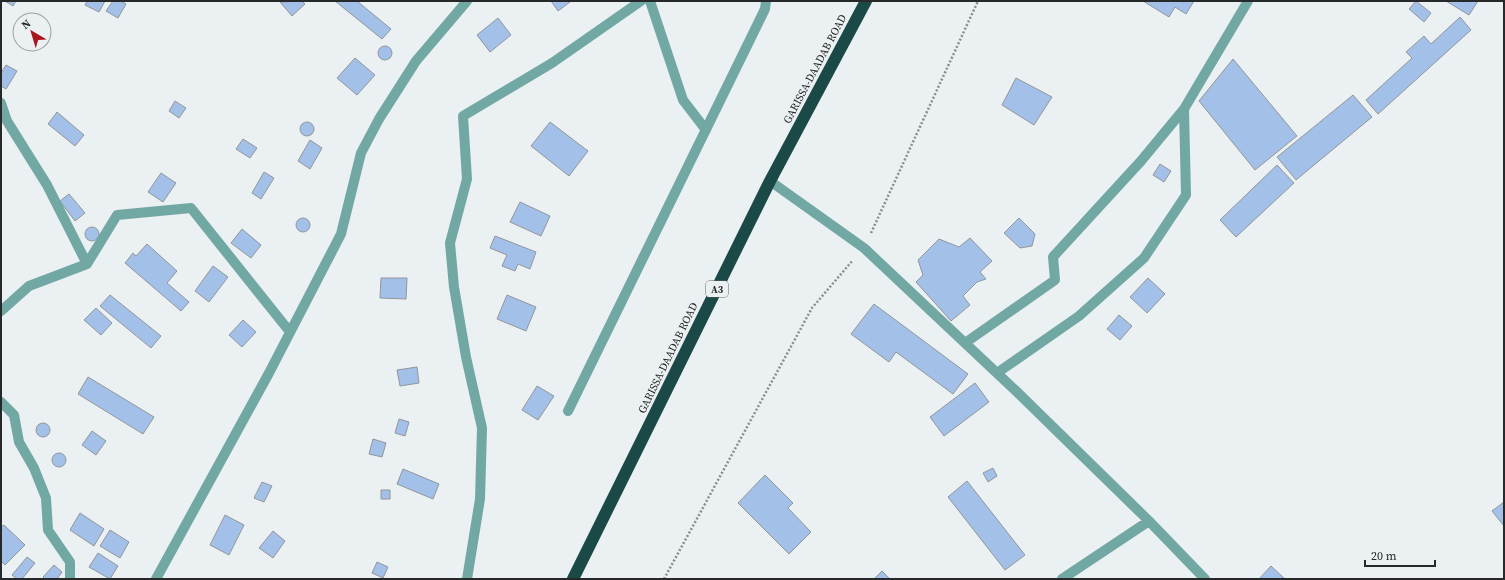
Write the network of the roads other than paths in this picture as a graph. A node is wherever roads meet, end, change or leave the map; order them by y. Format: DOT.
graph roads {
  1 [pos="467,1"];
  2 [pos="650,1"];
  3 [pos="766,1"];
  4 [pos="866,1"];
  5 [pos="1248,1"];
  6 [pos="635,3"];
  7 [pos="1,103"];
  8 [pos="1184,109"];
  9 [pos="706,130"];
  10 [pos="770,181"];
  11 [pos="87,264"];
  12 [pos="1,311"];
  13 [pos="290,332"];
  14 [pos="965,343"];
  15 [pos="996,373"];
  16 [pos="1,402"];
  17 [pos="568,411"];
  18 [pos="1149,521"];
  19 [pos="70,579"];
  20 [pos="156,579"];
  21 [pos="467,579"];
  22 [pos="573,579"];
  23 [pos="1062,579"];
  24 [pos="1204,579"];
  1 -- 13 [label="street"];
  2 -- 9 [label="street"];
  3 -- 9 [label="street"];
  4 -- 10 [label="highway, GARISSA-DAADAB ROAD / A3"];
  5 -- 8 [label="street"];
  6 -- 21 [label="street"];
  7 -- 11 [label="street"];
  8 -- 14 [label="street"];
  8 -- 15 [label="street"];
  9 -- 17 [label="street"];
  10 -- 14 [label="street"];
  10 -- 22 [label="highway, GARISSA-DAADAB ROAD / A3"];
  11 -- 12 [label="street"];
  11 -- 13 [label="street"];
  13 -- 20 [label="street"];
  14 -- 15 [label="street"];
  15 -- 18 [label="street"];
  16 -- 19 [label="street"];
  18 -- 23 [label="street"];
  18 -- 24 [label="street"];
}
